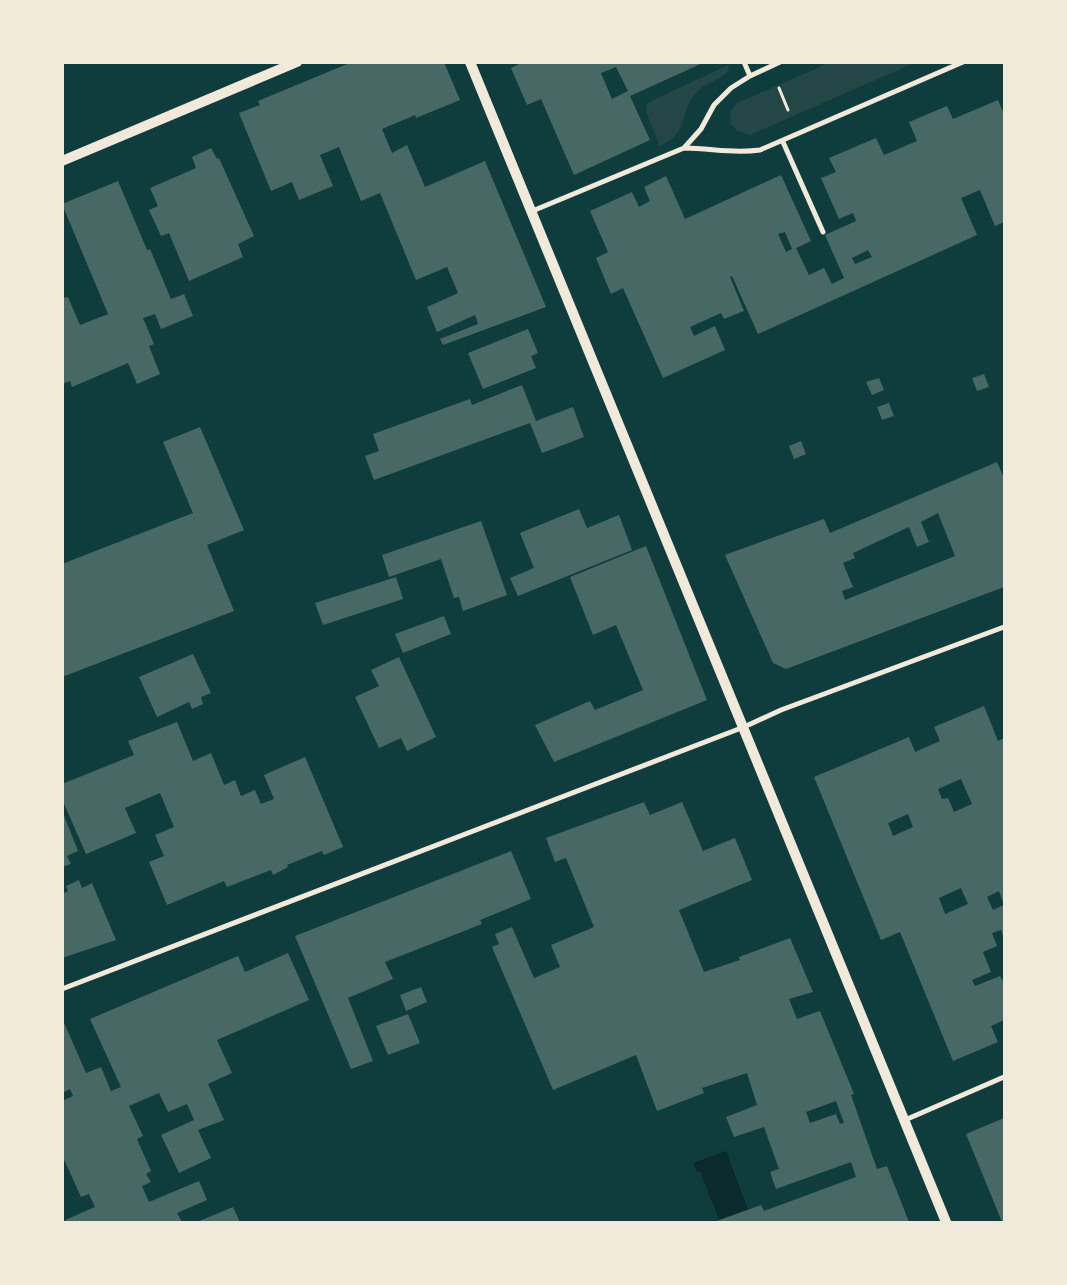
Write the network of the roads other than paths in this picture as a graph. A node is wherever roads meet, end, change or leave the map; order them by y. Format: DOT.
graph roads {
  1 [pos="298,62"];
  2 [pos="470,62"];
  3 [pos="744,62"];
  4 [pos="780,62"];
  5 [pos="963,62"];
  6 [pos="750,76"];
  7 [pos="783,142"];
  8 [pos="684,148"];
  9 [pos="62,161"];
  10 [pos="530,212"];
  11 [pos="823,232"];
  12 [pos="1004,627"];
  13 [pos="744,727"];
  14 [pos="62,989"];
  15 [pos="1004,1078"];
  16 [pos="905,1120"];
  17 [pos="946,1222"];
  1 -- 9 [label="main road"];
  2 -- 10 [label="main road"];
  3 -- 6 [label="street"];
  4 -- 6 [label="street"];
  5 -- 7 [label="street"];
  6 -- 8 [label="street"];
  7 -- 8 [label="street"];
  7 -- 11 [label="street"];
  8 -- 10 [label="street"];
  10 -- 13 [label="main road"];
  12 -- 13 [label="street"];
  13 -- 14 [label="street"];
  13 -- 16 [label="main road"];
  15 -- 16 [label="street"];
  16 -- 17 [label="main road"];
}
